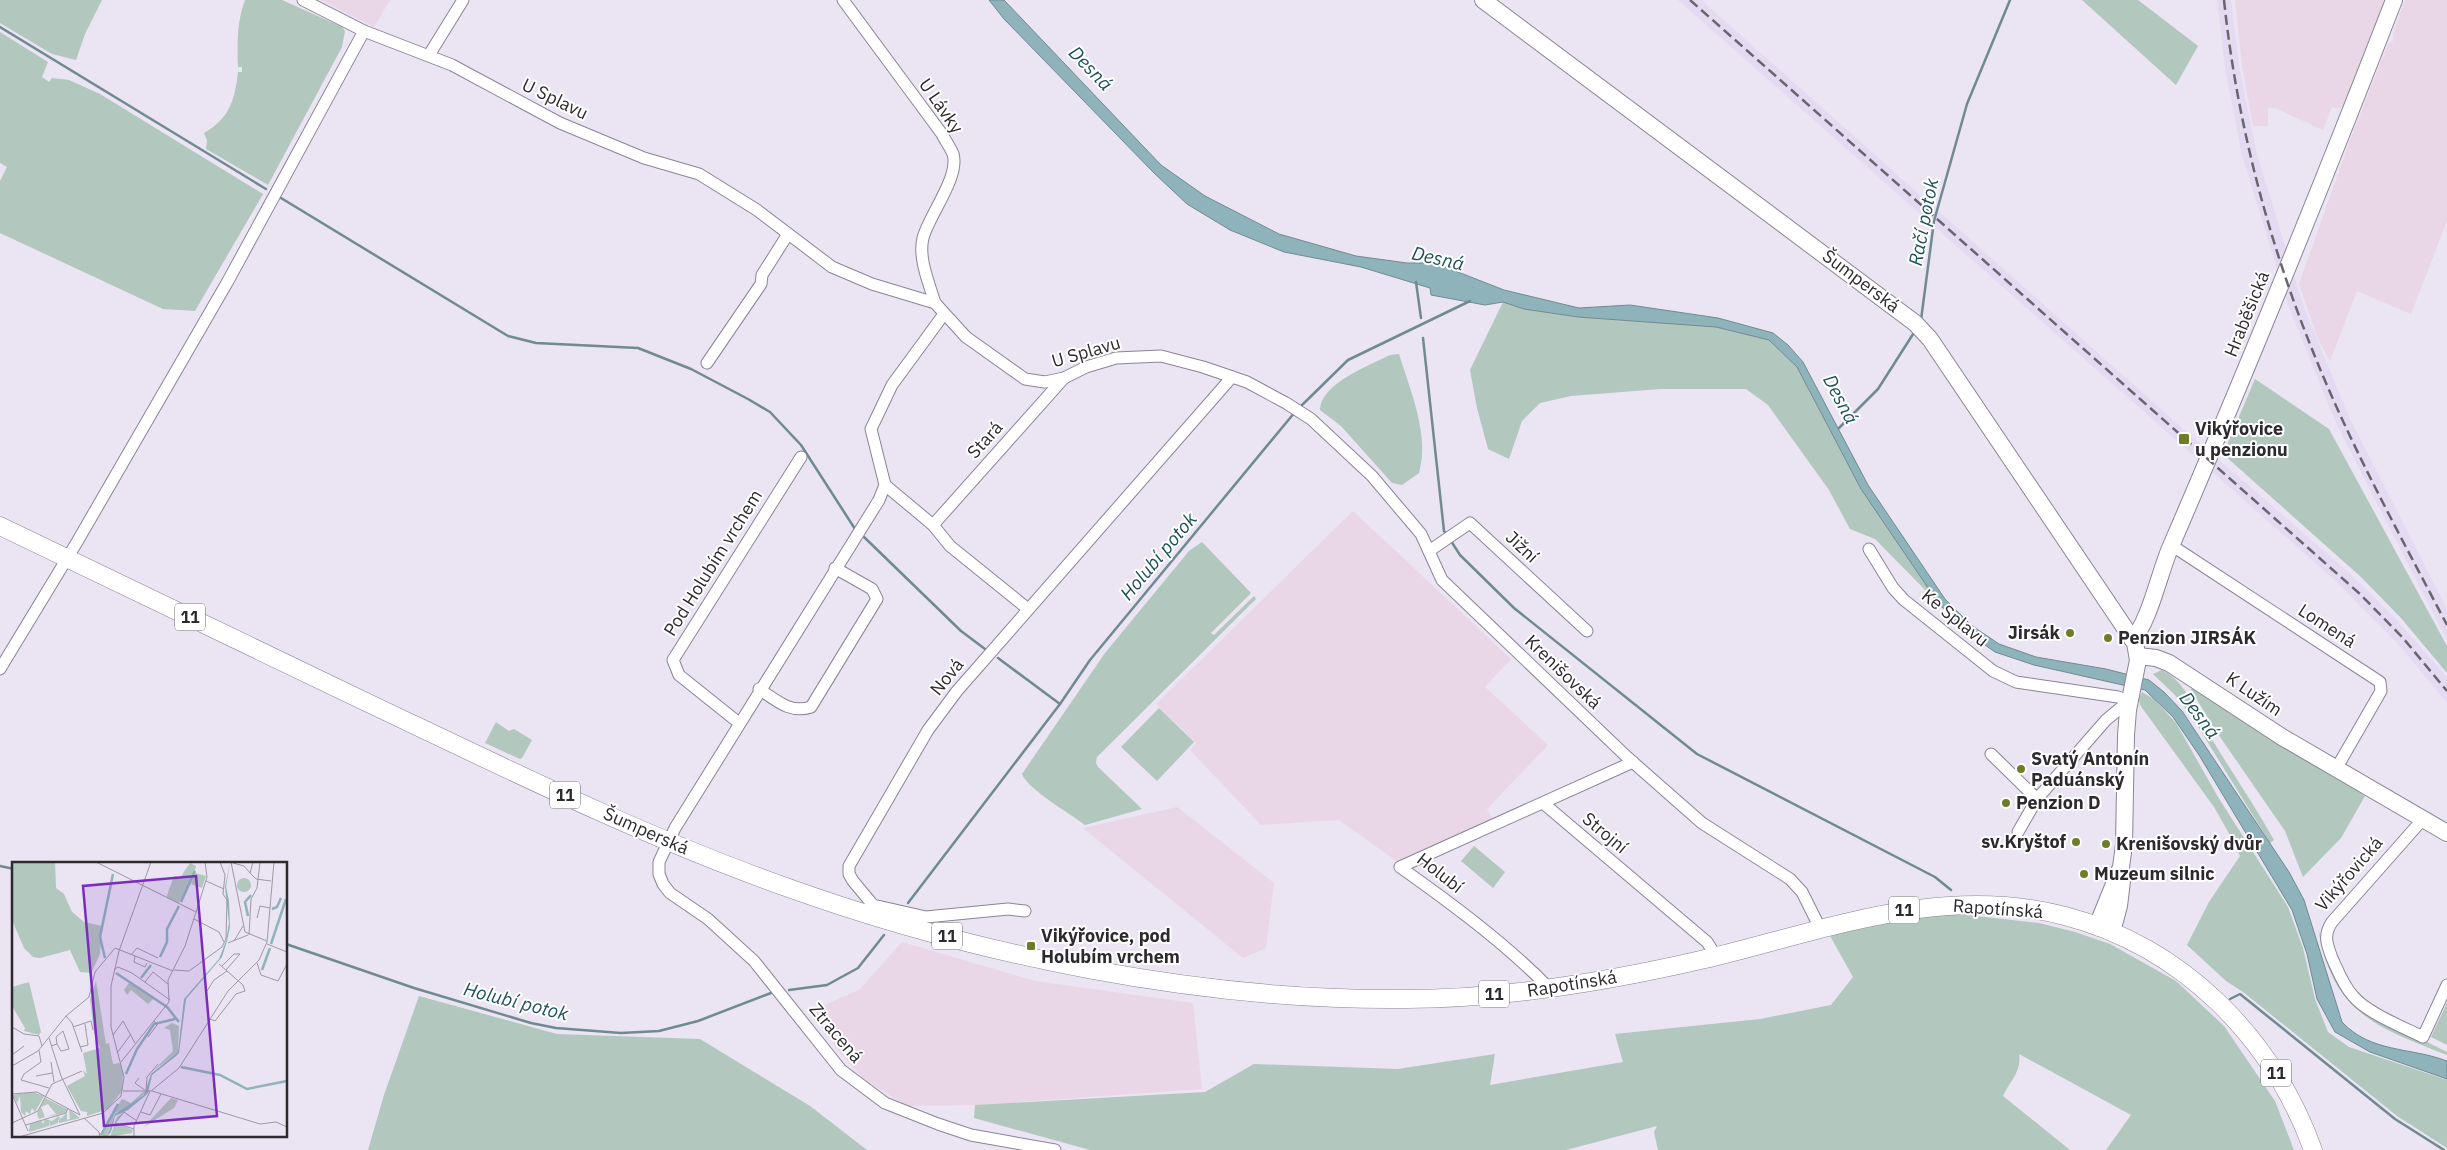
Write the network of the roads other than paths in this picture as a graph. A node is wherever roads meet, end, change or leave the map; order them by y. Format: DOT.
graph roads {
  1 [pos="303,0"];
  2 [pos="463,0"];
  3 [pos="843,0"];
  4 [pos="1484,0"];
  5 [pos="2394,0"];
  6 [pos="364,31"];
  7 [pos="429,55"];
  8 [pos="788,234"];
  9 [pos="935,303"];
  10 [pos="944,314"];
  11 [pos="708,363"];
  12 [pos="1232,377"];
  13 [pos="1064,378"];
  14 [pos="1306,416"];
  15 [pos="801,458"];
  16 [pos="884,485"];
  17 [pos="933,525"];
  18 [pos="0,526"];
  19 [pos="2171,545"];
  20 [pos="1869,549"];
  21 [pos="1429,551"];
  22 [pos="68,559"];
  23 [pos="835,568"];
  24 [pos="1028,610"];
  25 [pos="1587,632"];
  26 [pos="2132,639"];
  27 [pos="2137,664"];
  28 [pos="0,669"];
  29 [pos="759,689"];
  30 [pos="2130,696"];
  31 [pos="738,723"];
  32 [pos="1991,754"];
  33 [pos="1633,762"];
  34 [pos="2340,772"];
  35 [pos="2037,799"];
  36 [pos="1543,803"];
  37 [pos="2422,819"];
  38 [pos="2018,832"];
  39 [pos="2447,833"];
  40 [pos="667,841"];
  41 [pos="1025,911"];
  42 [pos="893,922"];
  43 [pos="1820,928"];
  44 [pos="2104,929"];
  45 [pos="1716,956"];
  46 [pos="2447,986"];
  47 [pos="1549,988"];
  48 [pos="1055,1150"];
  49 [pos="2313,1150"];
  1 -- 6 [label="street, U Splavu"];
  2 -- 7 [label="street"];
  3 -- 9 [label="street, U Lávky"];
  4 -- 26 [label="street, Šumperská"];
  5 -- 19 [label="street, Hraběšická"];
  6 -- 7 [label="street, U Splavu"];
  6 -- 22 [label="street"];
  7 -- 8 [label="street, U Splavu"];
  8 -- 9 [label="street, U Splavu"];
  8 -- 11 [label="street"];
  9 -- 10 [label="street, U Splavu"];
  10 -- 13 [label="street, U Splavu"];
  10 -- 16 [label="street"];
  12 -- 13 [label="street, U Splavu"];
  12 -- 14 [label="street, U Splavu"];
  12 -- 24 [label="street, Nová"];
  13 -- 17 [label="street, Stará"];
  14 -- 21 [label="street, Krenišovská"];
  15 -- 31 [label="street, Pod Holubím vrchem"];
  16 -- 17 [label="street"];
  16 -- 23 [label="street"];
  17 -- 24 [label="street"];
  18 -- 22 [label="main road, 11"];
  19 -- 26 [label="street, Hraběšická"];
  19 -- 34 [label="street, Lomená"];
  20 -- 30 [label="street, Ke Splavu"];
  21 -- 25 [label="street, Jižní"];
  21 -- 33 [label="street, Krenišovská"];
  22 -- 28 [label="street"];
  22 -- 40 [label="main road, Šumperská / 11"];
  23 -- 29 [label="street"];
  23 -- 29 [label="street"];
  24 -- 41 [label="street, Nová"];
  26 -- 27 [label="street, Šumperská"];
  27 -- 30 [label="street"];
  27 -- 34 [label="street, K Lužím"];
  29 -- 31 [label="street"];
  30 -- 35 [label="street"];
  30 -- 44 [label="street"];
  31 -- 40 [label="street"];
  32 -- 35 [label="street"];
  33 -- 36 [label="street, Strojní"];
  33 -- 43 [label="street, Krenišovská"];
  34 -- 37 [label="street"];
  35 -- 38 [label="street"];
  36 -- 45 [label="street, Strojní"];
  36 -- 47 [label="street, Holubí"];
  37 -- 39 [label="street"];
  37 -- 46 [label="street, Vikýřovická"];
  40 -- 42 [label="main road, Šumperská / 11"];
  40 -- 48 [label="street, Ztracená"];
  42 -- 47 [label="main road, Rapotínská / 11"];
  43 -- 44 [label="main road, Rapotínská / 11"];
  43 -- 45 [label="main road, Rapotínská / 11"];
  44 -- 49 [label="main road, Rapotínská / 11"];
  45 -- 47 [label="main road, Rapotínská / 11"];
}
